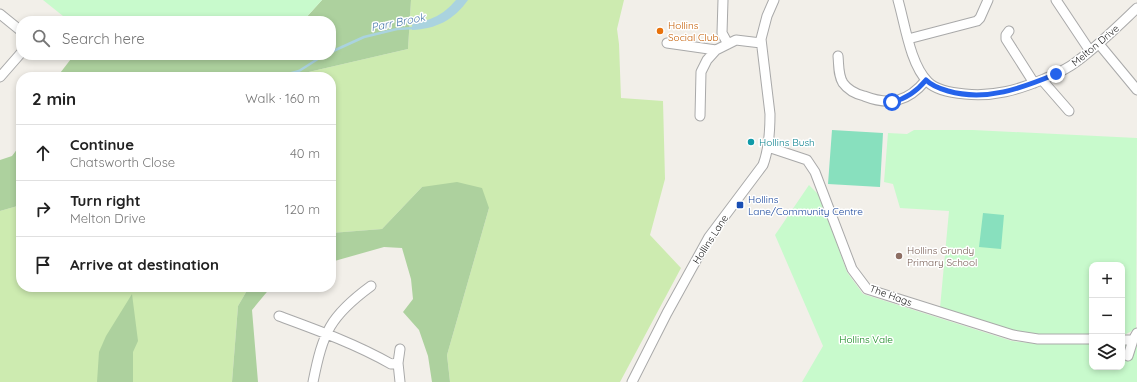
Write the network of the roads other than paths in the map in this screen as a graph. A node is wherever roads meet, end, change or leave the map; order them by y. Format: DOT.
graph roads {
  1 [pos="723,0"];
  2 [pos="774,0"];
  3 [pos="898,0"];
  4 [pos="988,0"];
  5 [pos="1056,0"];
  6 [pos="1137,8"];
  7 [pos="0,14"];
  8 [pos="16,27"];
  9 [pos="1009,31"];
  10 [pos="908,39"];
  11 [pos="667,43"];
  12 [pos="761,43"];
  13 [pos="728,44"];
  14 [pos="1099,44"];
  15 [pos="716,50"];
  16 [pos="1090,51"];
  17 [pos="838,56"];
  18 [pos="16,59"];
  19 [pos="0,77"];
  20 [pos="926,80"];
  21 [pos="1038,81"];
  22 [pos="1137,90"];
  23 [pos="1069,111"];
  24 [pos="700,116"];
  25 [pos="768,147"];
  26 [pos="371,286"];
  27 [pos="279,316"];
  28 [pos="326,334"];
  29 [pos="1135,336"];
  30 [pos="1089,339"];
  31 [pos="1125,339"];
  32 [pos="400,350"];
  33 [pos="1128,356"];
  34 [pos="398,363"];
  35 [pos="313,382"];
  36 [pos="400,382"];
  37 [pos="632,382"];
  1 -- 13 [label="street"];
  2 -- 12 [label="street, Hollins Lane"];
  3 -- 10 [label="street"];
  4 -- 10 [label="street"];
  5 -- 16 [label="street"];
  6 -- 14 [label="street, Melton Drive"];
  7 -- 8 [label="street"];
  9 -- 21 [label="street"];
  10 -- 20 [label="street"];
  11 -- 15 [label="street"];
  12 -- 13 [label="street"];
  12 -- 25 [label="street, Hollins Lane"];
  13 -- 15 [label="street"];
  14 -- 16 [label="street, Melton Drive"];
  14 -- 22 [label="street"];
  15 -- 24 [label="street"];
  16 -- 21 [label="street, Melton Drive"];
  17 -- 20 [label="street"];
  18 -- 19 [label="street"];
  20 -- 21 [label="street, Melton Drive"];
  21 -- 23 [label="street"];
  25 -- 30 [label="street, The Hags"];
  25 -- 37 [label="street, Hollins Lane"];
  26 -- 28 [label="street"];
  27 -- 28 [label="street"];
  28 -- 34 [label="street"];
  28 -- 35 [label="street"];
  29 -- 31 [label="street"];
  29 -- 33 [label="street"];
  32 -- 34 [label="street"];
  34 -- 36 [label="street"];
}
